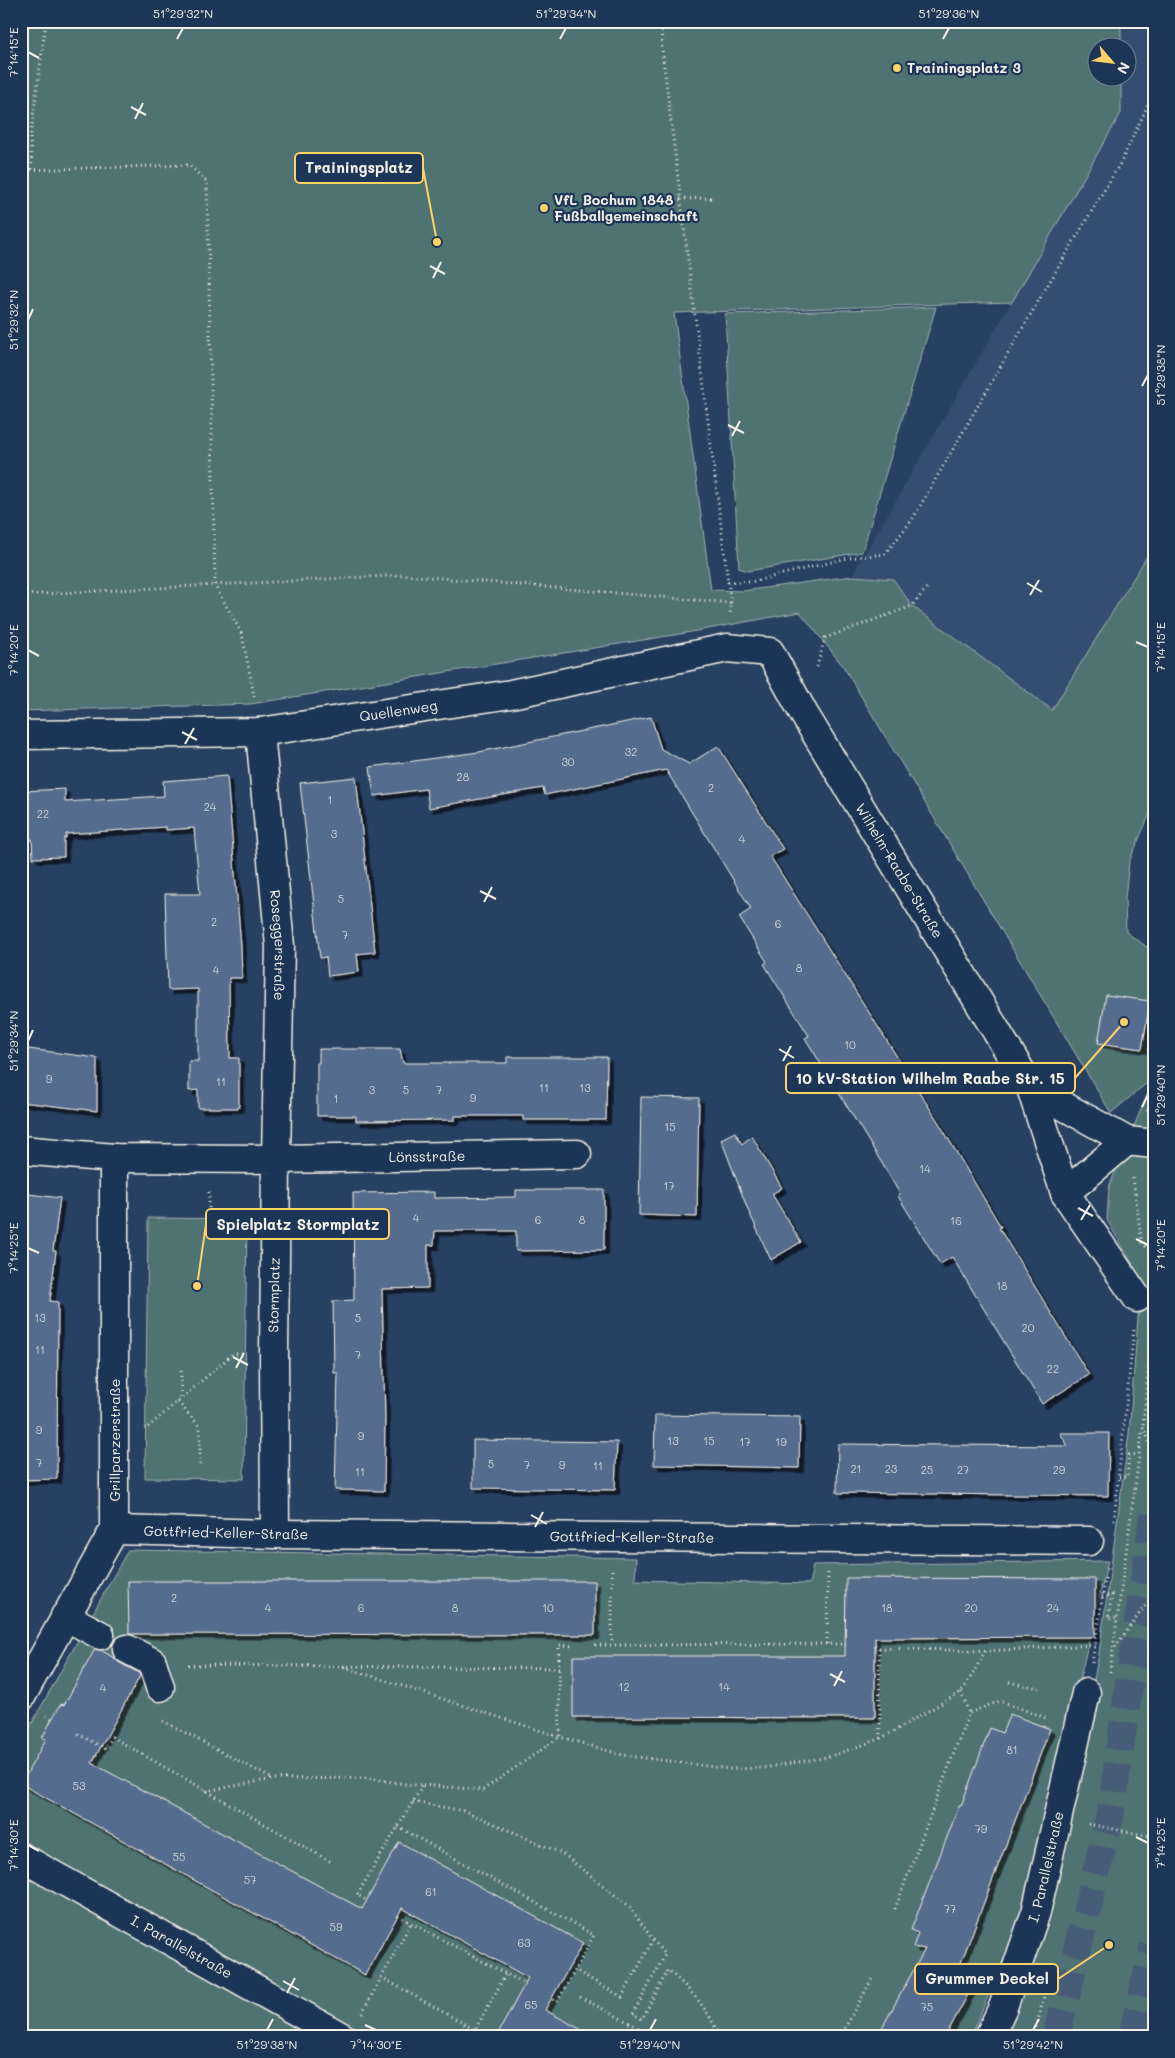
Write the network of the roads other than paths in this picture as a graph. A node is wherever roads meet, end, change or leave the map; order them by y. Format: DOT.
graph roads {
  1 [pos="770,652"];
  2 [pos="260,732"];
  3 [pos="21,735"];
  4 [pos="1031,1088"];
  5 [pos="1127,1141"];
  6 [pos="1154,1144"];
  7 [pos="21,1150"];
  8 [pos="577,1154"];
  9 [pos="114,1158"];
  10 [pos="276,1159"];
  11 [pos="1065,1193"];
  12 [pos="1137,1298"];
  13 [pos="114,1530"];
  14 [pos="275,1534"];
  15 [pos="1098,1550"];
  16 [pos="65,1616"];
  17 [pos="100,1635"];
  18 [pos="127,1649"];
  19 [pos="160,1687"];
  20 [pos="1086,1693"];
  21 [pos="21,1697"];
  22 [pos="21,1857"];
  23 [pos="351,2028"];
  24 [pos="990,2037"];
  1 -- 2 [label="street, Quellenweg"];
  1 -- 4 [label="street, Wilhelm-Raabe-Straße"];
  2 -- 3 [label="street, Quellenweg"];
  2 -- 10 [label="street, Roseggerstraße"];
  4 -- 5 [label="street, Wilhelm-Raabe-Straße"];
  4 -- 11 [label="street, Wilhelm-Raabe-Straße"];
  5 -- 6 [label="street, Wilhelm-Raabe-Straße"];
  5 -- 11 [label="street"];
  7 -- 9 [label="street"];
  8 -- 10 [label="street, Lönsstraße"];
  9 -- 10 [label="street"];
  9 -- 13 [label="street, Grillparzerstraße"];
  10 -- 14 [label="street, Stormplatz"];
  11 -- 12 [label="street, Wilhelm-Raabe-Straße"];
  13 -- 14 [label="street, Gottfried-Keller-Straße"];
  13 -- 16 [label="street, Grillparzerstraße"];
  14 -- 15 [label="street, Gottfried-Keller-Straße"];
  16 -- 17 [label="street"];
  16 -- 21 [label="street, Grillparzerstraße"];
  18 -- 19 [label="street"];
  20 -- 24 [label="street, I. Parallelstraße"];
  22 -- 23 [label="street, I. Parallelstraße"];
}
